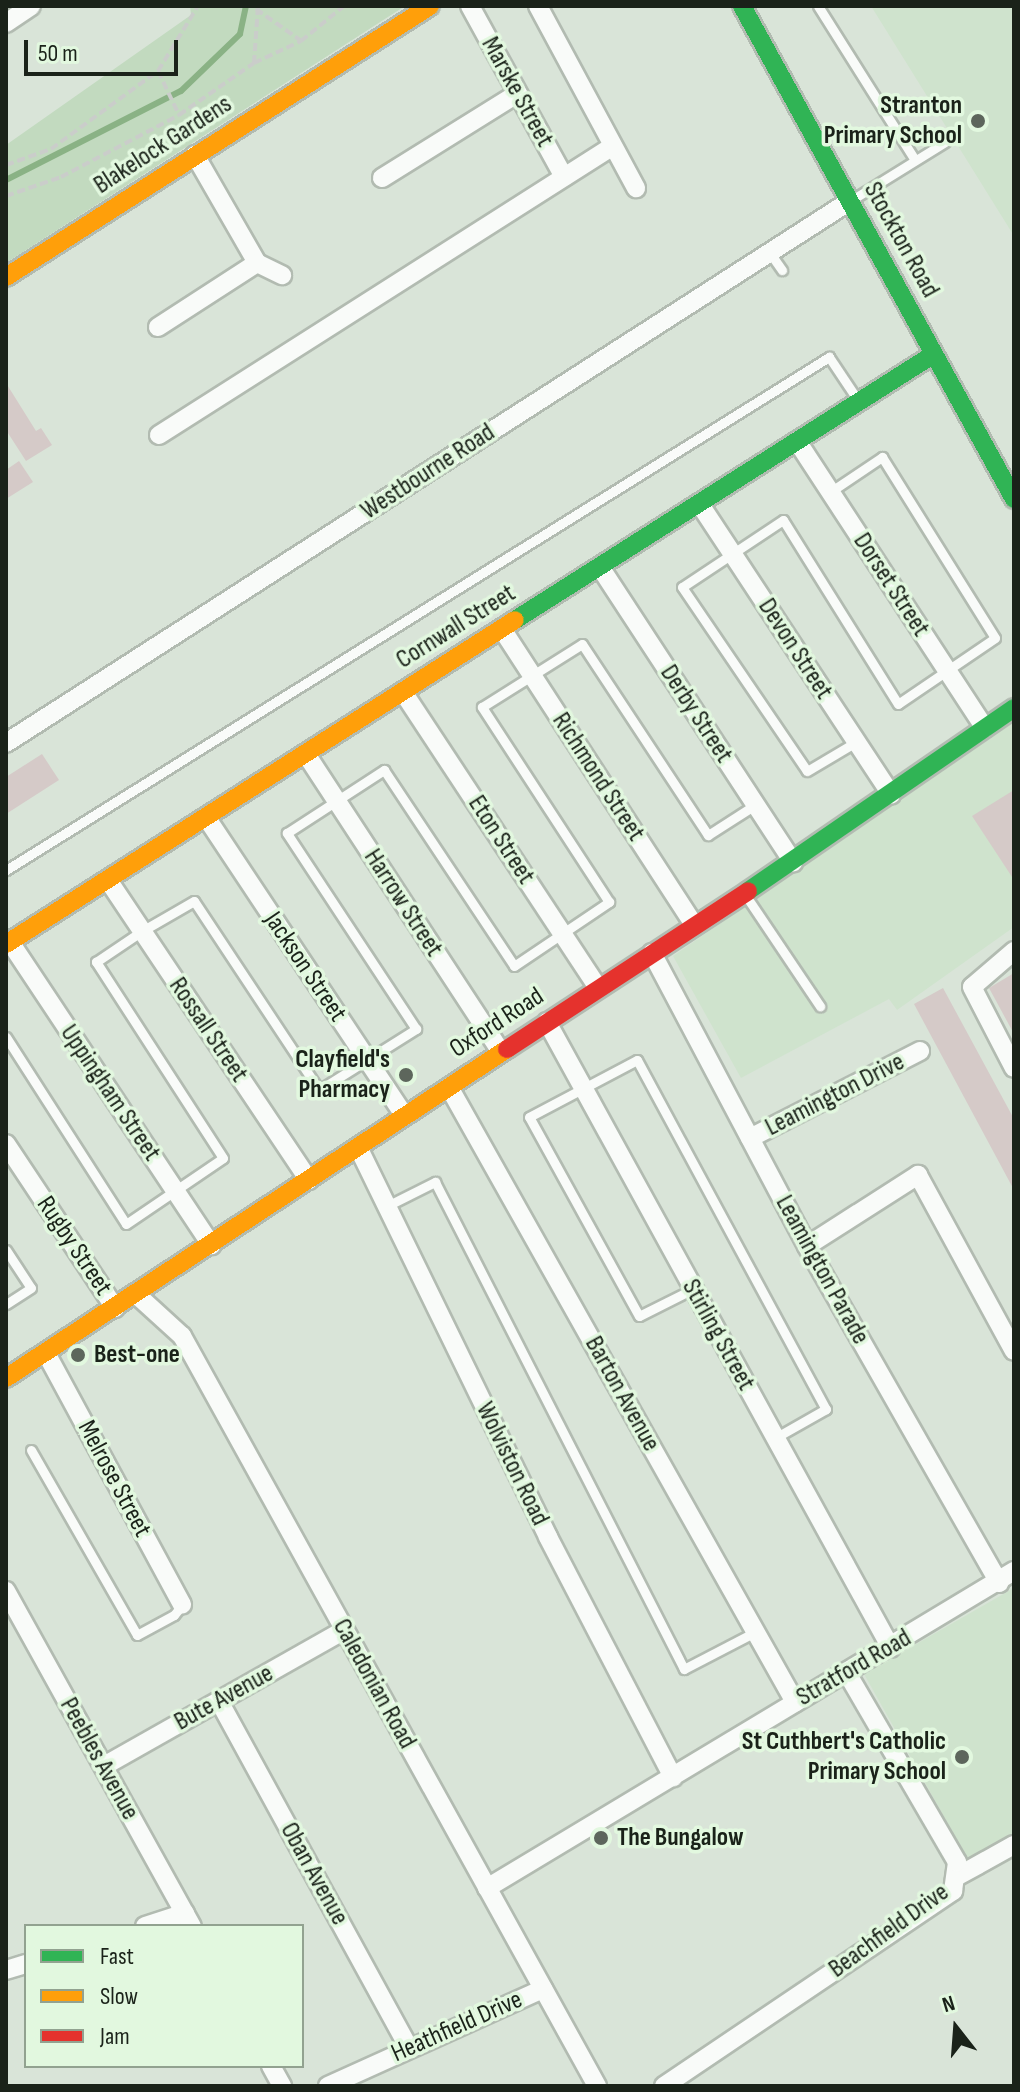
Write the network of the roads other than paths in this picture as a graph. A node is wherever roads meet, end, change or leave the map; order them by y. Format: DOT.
graph roads {
  1 [pos="31,6"];
  2 [pos="430,6"];
  3 [pos="470,6"];
  4 [pos="538,6"];
  5 [pos="742,6"];
  6 [pos="818,6"];
  7 [pos="9,16"];
  8 [pos="517,94"];
  9 [pos="945,142"];
  10 [pos="613,146"];
  11 [pos="195,155"];
  12 [pos="915,160"];
  13 [pos="564,177"];
  14 [pos="382,178"];
  15 [pos="636,188"];
  16 [pos="850,201"];
  17 [pos="770,253"];
  18 [pos="257,263"];
  19 [pos="782,270"];
  20 [pos="282,275"];
  21 [pos="6,277"];
  22 [pos="158,327"];
  23 [pos="934,354"];
  24 [pos="859,402"];
  25 [pos="159,435"];
  26 [pos="797,441"];
  27 [pos="830,492"];
  28 [pos="1014,499"];
  29 [pos="699,503"];
  30 [pos="731,552"];
  31 [pos="600,567"];
  32 [pos="502,629"];
  33 [pos="947,671"];
  34 [pos="532,675"];
  35 [pos="403,692"];
  36 [pos="1014,708"];
  37 [pos="985,728"];
  38 [pos="856,742"];
  39 [pos="6,743"];
  40 [pos="306,754"];
  41 [pos="891,794"];
  42 [pos="337,802"];
  43 [pos="755,805"];
  44 [pos="206,817"];
  45 [pos="793,862"];
  46 [pos="6,870"];
  47 [pos="108,880"];
  48 [pos="744,893"];
  49 [pos="694,925"];
  50 [pos="142,931"];
  51 [pos="563,934"];
  52 [pos="7,941"];
  53 [pos="1014,951"];
  54 [pos="652,953"];
  55 [pos="598,988"];
  56 [pos="820,1006"];
  57 [pos="547,1022"];
  58 [pos="6,1037"];
  59 [pos="920,1051"];
  60 [pos="501,1052"];
  61 [pos="366,1059"];
  62 [pos="1014,1068"];
  63 [pos="449,1087"];
  64 [pos="583,1088"];
  65 [pos="405,1116"];
  66 [pos="750,1138"];
  67 [pos="6,1144"];
  68 [pos="358,1147"];
  69 [pos="309,1180"];
  70 [pos="174,1189"];
  71 [pos="387,1206"];
  72 [pos="211,1245"];
  73 [pos="807,1246"];
  74 [pos="6,1250"];
  75 [pos="693,1289"];
  76 [pos="137,1295"];
  77 [pos="6,1304"];
  78 [pos="115,1308"];
  79 [pos="1014,1351"];
  80 [pos="46,1353"];
  81 [pos="9,1369"];
  82 [pos="775,1438"];
  83 [pos="31,1450"];
  84 [pos="1007,1577"];
  85 [pos="6,1591"];
  86 [pos="182,1605"];
  87 [pos="344,1630"];
  88 [pos="755,1632"];
  89 [pos="891,1648"];
  90 [pos="847,1673"];
  91 [pos="219,1701"];
  92 [pos="795,1702"];
  93 [pos="104,1766"];
  94 [pos="673,1777"];
  95 [pos="1014,1845"];
  96 [pos="958,1876"];
  97 [pos="487,1888"];
  98 [pos="189,1920"];
  99 [pos="160,1924"];
  100 [pos="543,1989"];
  101 [pos="409,2048"];
  102 [pos="272,2068"];
  103 [pos="282,2086"];
  104 [pos="328,2086"];
  105 [pos="597,2086"];
  106 [pos="664,2086"];
  1 -- 7 [label="street"];
  2 -- 11 [label="street, Blakelock Gardens"];
  3 -- 8 [label="street, Marske Street"];
  4 -- 10 [label="street"];
  5 -- 16 [label="street, Stockton Road"];
  6 -- 12 [label="lane"];
  8 -- 13 [label="street, Marske Street"];
  8 -- 14 [label="street"];
  9 -- 12 [label="lane"];
  10 -- 13 [label="street"];
  10 -- 15 [label="street"];
  11 -- 18 [label="street"];
  11 -- 21 [label="street, Blakelock Gardens"];
  12 -- 16 [label="lane"];
  13 -- 25 [label="street"];
  16 -- 17 [label="street, Westbourne Road"];
  16 -- 23 [label="street, Stockton Road"];
  17 -- 19 [label="lane"];
  17 -- 39 [label="street, Westbourne Road"];
  18 -- 20 [label="street"];
  18 -- 22 [label="street"];
  23 -- 24 [label="street, Cornwall Street"];
  23 -- 28 [label="street, Stockton Road"];
  24 -- 26 [label="street, Cornwall Street"];
  24 -- 46 [label="lane"];
  26 -- 27 [label="street, Dorset Street"];
  26 -- 29 [label="street, Cornwall Street"];
  27 -- 33 [label="street, Dorset Street"];
  27 -- 33 [label="lane"];
  29 -- 30 [label="street, Devon Street"];
  29 -- 31 [label="street, Cornwall Street"];
  30 -- 33 [label="lane"];
  30 -- 38 [label="street, Devon Street"];
  30 -- 38 [label="lane"];
  31 -- 32 [label="street, Cornwall Street"];
  31 -- 43 [label="street, Derby Street"];
  32 -- 34 [label="street, Richmond Street"];
  32 -- 35 [label="street, Cornwall Street"];
  33 -- 37 [label="street, Dorset Street"];
  34 -- 43 [label="lane"];
  34 -- 49 [label="street, Richmond Street"];
  34 -- 51 [label="lane"];
  35 -- 40 [label="street, Cornwall Street"];
  35 -- 51 [label="street, Eton Street"];
  36 -- 37 [label="street, Oxford Road"];
  37 -- 41 [label="street, Oxford Road"];
  38 -- 41 [label="street, Devon Street"];
  40 -- 42 [label="street, Harrow Street"];
  40 -- 44 [label="street, Cornwall Street"];
  41 -- 45 [label="street, Oxford Road"];
  42 -- 51 [label="lane"];
  42 -- 60 [label="street, Harrow Street"];
  42 -- 61 [label="lane"];
  43 -- 45 [label="street, Derby Street"];
  44 -- 47 [label="street, Cornwall Street"];
  44 -- 61 [label="street, Jackson Street"];
  45 -- 48 [label="street, Oxford Road"];
  47 -- 50 [label="street, Rossall Street"];
  47 -- 52 [label="street, Cornwall Street"];
  48 -- 49 [label="street, Oxford Road"];
  48 -- 56 [label="lane"];
  49 -- 54 [label="street, Oxford Road"];
  50 -- 61 [label="lane"];
  50 -- 69 [label="street, Rossall Street"];
  50 -- 70 [label="lane"];
  51 -- 55 [label="street, Eton Street"];
  52 -- 70 [label="street, Uppingham Street"];
  53 -- 62 [label="street"];
  54 -- 55 [label="street, Oxford Road"];
  54 -- 66 [label="street, Leamington Parade"];
  55 -- 57 [label="street, Oxford Road"];
  57 -- 60 [label="street, Oxford Road"];
  57 -- 64 [label="street, Stirling Street"];
  58 -- 70 [label="lane"];
  59 -- 66 [label="street, Leamington Drive"];
  60 -- 63 [label="street, Oxford Road"];
  61 -- 65 [label="street, Jackson Street"];
  63 -- 65 [label="street, Oxford Road"];
  63 -- 88 [label="street, Barton Avenue"];
  64 -- 75 [label="street, Stirling Street"];
  64 -- 75 [label="lane"];
  64 -- 82 [label="lane"];
  65 -- 68 [label="street, Oxford Road"];
  66 -- 73 [label="street, Leamington Parade"];
  67 -- 78 [label="street, Rugby Street"];
  68 -- 69 [label="street, Oxford Road"];
  68 -- 71 [label="street, Wolviston Road"];
  69 -- 72 [label="street, Oxford Road"];
  70 -- 72 [label="street, Uppingham Street"];
  71 -- 88 [label="lane"];
  71 -- 94 [label="street, Wolviston Road"];
  72 -- 76 [label="street, Oxford Road"];
  73 -- 79 [label="street"];
  73 -- 84 [label="street, Leamington Parade"];
  74 -- 77 [label="lane"];
  75 -- 82 [label="street, Stirling Street"];
  76 -- 78 [label="street, Oxford Road"];
  76 -- 87 [label="street, Caledonian Road"];
  78 -- 80 [label="street, Oxford Road"];
  80 -- 81 [label="street, Oxford Road"];
  80 -- 86 [label="street, Melrose Street"];
  82 -- 89 [label="street, Stirling Street"];
  83 -- 86 [label="lane"];
  84 -- 89 [label="street, Stratford Road"];
  85 -- 93 [label="street, Peebles Avenue"];
  87 -- 91 [label="street, Bute Avenue"];
  87 -- 97 [label="street, Caledonian Road"];
  88 -- 92 [label="street, Barton Avenue"];
  89 -- 90 [label="street, Stratford Road"];
  90 -- 92 [label="street, Stratford Road"];
  90 -- 96 [label="street, Beachfield Drive"];
  91 -- 93 [label="street, Bute Avenue"];
  91 -- 101 [label="street, Oban Avenue"];
  92 -- 94 [label="street, Stratford Road"];
  93 -- 98 [label="street, Peebles Avenue"];
  94 -- 97 [label="street, Stratford Road"];
  95 -- 96 [label="street"];
  96 -- 106 [label="street, Beachfield Drive"];
  97 -- 100 [label="street, Caledonian Road"];
  98 -- 99 [label="street"];
  100 -- 101 [label="street, Heathfield Drive"];
  100 -- 105 [label="street, Caledonian Road"];
  101 -- 104 [label="street, Heathfield Drive"];
  102 -- 103 [label="street"];
}
